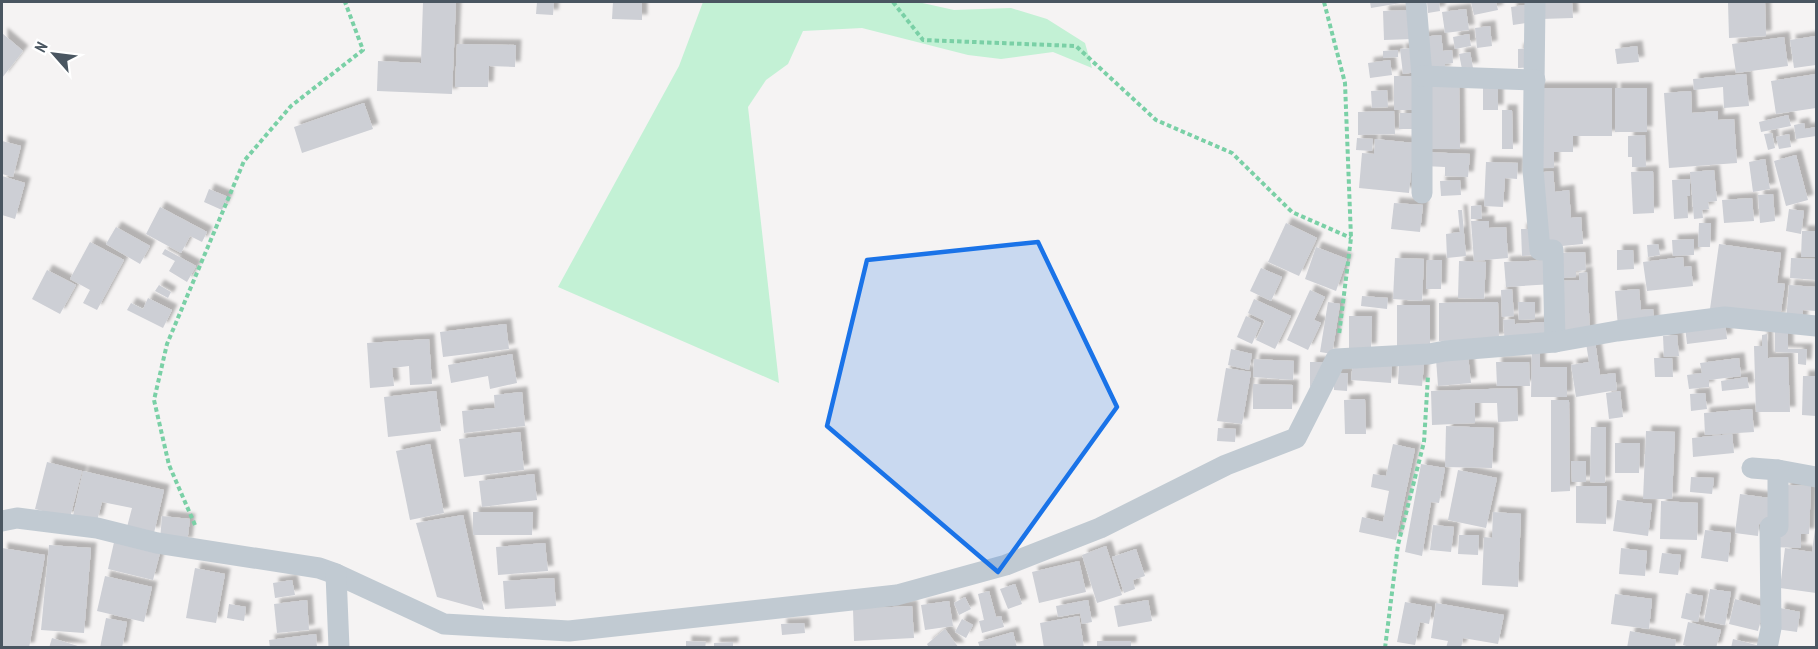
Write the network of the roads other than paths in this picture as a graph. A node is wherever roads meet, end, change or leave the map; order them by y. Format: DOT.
graph roads {
  1 [pos="1416,2"];
  2 [pos="1535,2"];
  3 [pos="1422,76"];
  4 [pos="1535,80"];
  5 [pos="1422,193"];
  6 [pos="1816,326"];
  7 [pos="1555,342"];
  8 [pos="1752,468"];
  9 [pos="1778,470"];
  10 [pos="1816,477"];
  11 [pos="2,521"];
  12 [pos="336,574"];
  13 [pos="339,648"];
  14 [pos="1767,648"];
  1 -- 3 [label="street"];
  2 -- 4 [label="street"];
  3 -- 4 [label="street"];
  3 -- 5 [label="street"];
  4 -- 7 [label="street"];
  6 -- 7 [label="street"];
  7 -- 12 [label="street"];
  8 -- 9 [label="street"];
  9 -- 10 [label="street"];
  9 -- 14 [label="street"];
  11 -- 12 [label="street"];
  12 -- 13 [label="street"];
}
